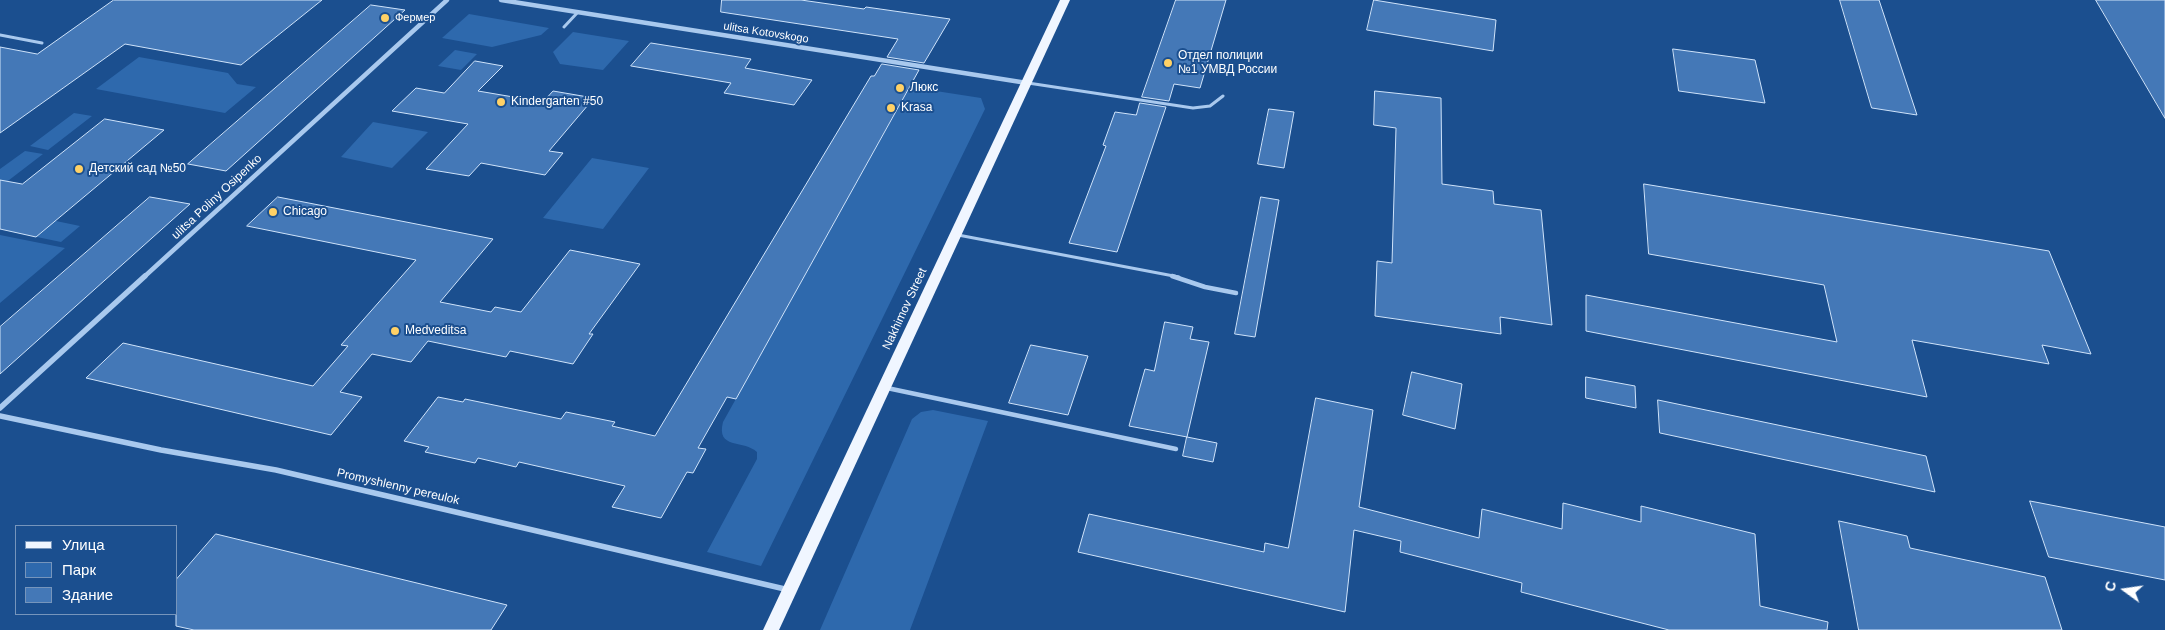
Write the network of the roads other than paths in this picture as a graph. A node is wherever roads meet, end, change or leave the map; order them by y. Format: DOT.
graph roads {
  1 [pos="447,0"];
  2 [pos="501,0"];
  3 [pos="1065,0"];
  4 [pos="578,12"];
  5 [pos="564,27"];
  6 [pos="0,36"];
  7 [pos="42,43"];
  8 [pos="1027,83"];
  9 [pos="1223,96"];
  10 [pos="956,234"];
  11 [pos="1236,293"];
  12 [pos="884,388"];
  13 [pos="0,408"];
  14 [pos="0,416"];
  15 [pos="1176,449"];
  16 [pos="790,590"];
  17 [pos="771,630"];
  1 -- 13 [label="street, ulitsa Poliny Osipenko"];
  2 -- 4 [label="street, ulitsa Kotovskogo"];
  3 -- 8 [label="main road, Nakhimov Street"];
  4 -- 5 [label="lane"];
  4 -- 8 [label="street, ulitsa Kotovskogo"];
  6 -- 7 [label="lane"];
  8 -- 9 [label="lane"];
  8 -- 10 [label="main road, Nakhimov Street"];
  10 -- 11 [label="lane"];
  10 -- 12 [label="main road, Nakhimov Street"];
  12 -- 15 [label="lane"];
  12 -- 16 [label="main road, Nakhimov Street"];
  14 -- 16 [label="street, Promyshlenny pereulok"];
  16 -- 17 [label="main road, Nakhimov Street"];
}
